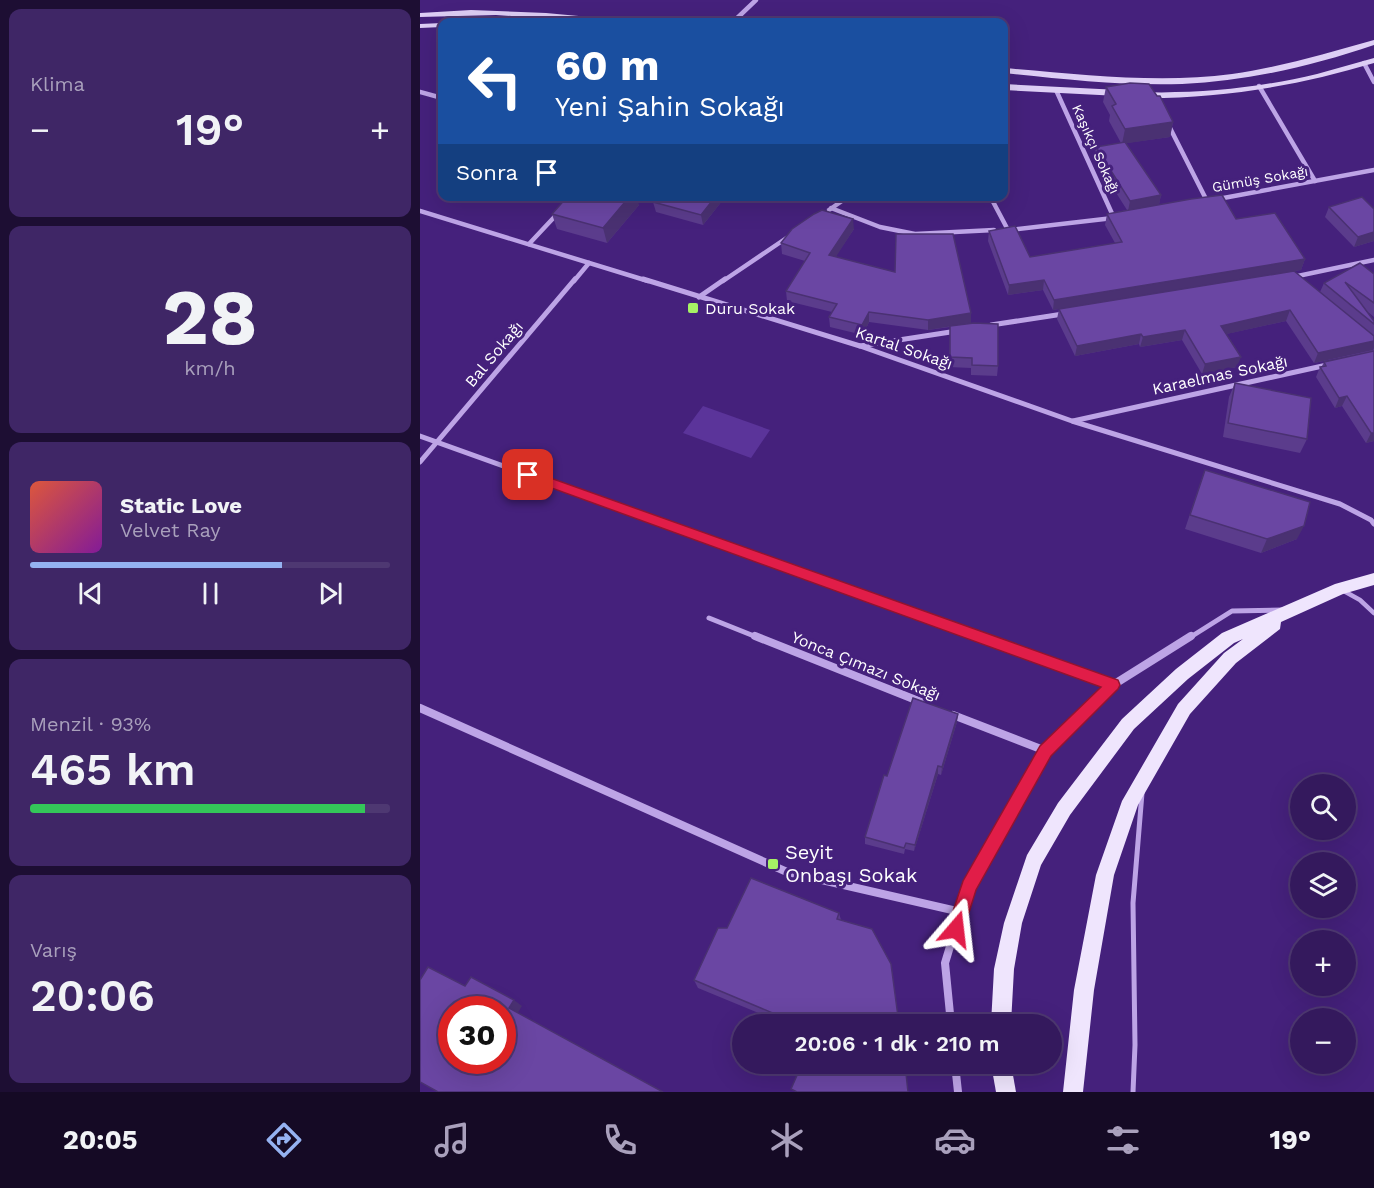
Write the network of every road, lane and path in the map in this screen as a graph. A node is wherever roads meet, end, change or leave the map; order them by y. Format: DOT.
graph roads {
  1 [pos="756,0"];
  2 [pos="420,15"];
  3 [pos="578,18"];
  4 [pos="737,18"];
  5 [pos="438,25"];
  6 [pos="420,26"];
  7 [pos="1374,42"];
  8 [pos="1374,60"];
  9 [pos="1364,63"];
  10 [pos="1008,71"];
  11 [pos="1374,82"];
  12 [pos="1259,86"];
  13 [pos="1008,89"];
  14 [pos="1056,90"];
  15 [pos="420,92"];
  16 [pos="1154,95"];
  17 [pos="438,97"];
  18 [pos="1159,106"];
  19 [pos="1165,116"];
  20 [pos="1374,170"];
  21 [pos="1315,181"];
  22 [pos="842,201"];
  23 [pos="993,201"];
  24 [pos="1207,201"];
  25 [pos="1196,203"];
  26 [pos="566,204"];
  27 [pos="831,208"];
  28 [pos="420,211"];
  29 [pos="822,214"];
  30 [pos="1125,216"];
  31 [pos="1114,218"];
  32 [pos="1008,230"];
  33 [pos="793,234"];
  34 [pos="529,244"];
  35 [pos="1374,260"];
  36 [pos="589,263"];
  37 [pos="1292,277"];
  38 [pos="1280,279"];
  39 [pos="1301,285"];
  40 [pos="699,297"];
  41 [pos="1070,313"];
  42 [pos="988,326"];
  43 [pos="965,329"];
  44 [pos="860,346"];
  45 [pos="1339,363"];
  46 [pos="1072,421"];
  47 [pos="420,436"];
  48 [pos="438,442"];
  49 [pos="420,462"];
  50 [pos="1374,524"];
  51 [pos="1374,579"];
  52 [pos="1340,588"];
  53 [pos="1293,609"];
  54 [pos="1374,613"];
  55 [pos="709,618"];
  56 [pos="1113,685"];
  57 [pos="927,705"];
  58 [pos="420,708"];
  59 [pos="949,713"];
  60 [pos="1046,751"];
  61 [pos="1143,778"];
  62 [pos="961,912"];
  63 [pos="950,1014"];
  64 [pos="1002,1014"];
  65 [pos="956,1074"];
  66 [pos="1003,1074"];
  67 [pos="958,1092"];
  68 [pos="1006,1092"];
  69 [pos="1073,1092"];
  70 [pos="1132,1092"];
  1 -- 4 [label="street"];
  2 -- 3 [label="main road"];
  5 -- 6 [label="main road"];
  7 -- 10 [label="main road"];
  8 -- 9 [label="main road"];
  9 -- 11 [label="street"];
  9 -- 12 [label="main road"];
  12 -- 16 [label="main road"];
  12 -- 21 [label="street"];
  13 -- 14 [label="main road"];
  14 -- 16 [label="main road"];
  14 -- 31 [label="street, Kaşıkçı Sokağı"];
  15 -- 17 [label="street"];
  16 -- 18 [label="street"];
  19 -- 24 [label="street"];
  20 -- 21 [label="street, Gümüş Sokağı"];
  21 -- 24 [label="street, Gümüş Sokağı"];
  22 -- 27 [label="street"];
  23 -- 32 [label="street"];
  24 -- 25 [label="street, Gümüş Sokağı"];
  26 -- 34 [label="street"];
  27 -- 29 [label="street"];
  27 -- 32 [label="street"];
  28 -- 34 [label="street, Kartal Sokağı"];
  30 -- 31 [label="street"];
  31 -- 32 [label="street"];
  33 -- 40 [label="street"];
  34 -- 36 [label="street, Kartal Sokağı"];
  35 -- 37 [label="street"];
  36 -- 40 [label="street, Kartal Sokağı"];
  36 -- 48 [label="street, Bal Sokağı"];
  37 -- 38 [label="street"];
  37 -- 39 [label="street"];
  40 -- 44 [label="street, Kartal Sokağı"];
  41 -- 42 [label="street"];
  43 -- 44 [label="street"];
  44 -- 46 [label="street, Kartal Sokağı"];
  45 -- 46 [label="street, Karaelmas Sokağı"];
  46 -- 50 [label="street, Kartal Sokağı"];
  47 -- 48 [label="street"];
  48 -- 49 [label="street, Bal Sokağı"];
  48 -- 56 [label="street"];
  51 -- 52 [label="main road"];
  52 -- 53 [label="main road"];
  52 -- 54 [label="lane"];
  53 -- 56 [label="street"];
  53 -- 61 [label="main road"];
  53 -- 64 [label="main road"];
  55 -- 57 [label="street, Yonca Çımazı Sokağı"];
  56 -- 60 [label="street"];
  58 -- 62 [label="street"];
  59 -- 60 [label="street, Yonca Çımazı Sokağı"];
  60 -- 62 [label="street"];
  61 -- 69 [label="main road"];
  61 -- 70 [label="lane"];
  62 -- 63 [label="street"];
  65 -- 67 [label="street"];
  66 -- 68 [label="main road"];
}
